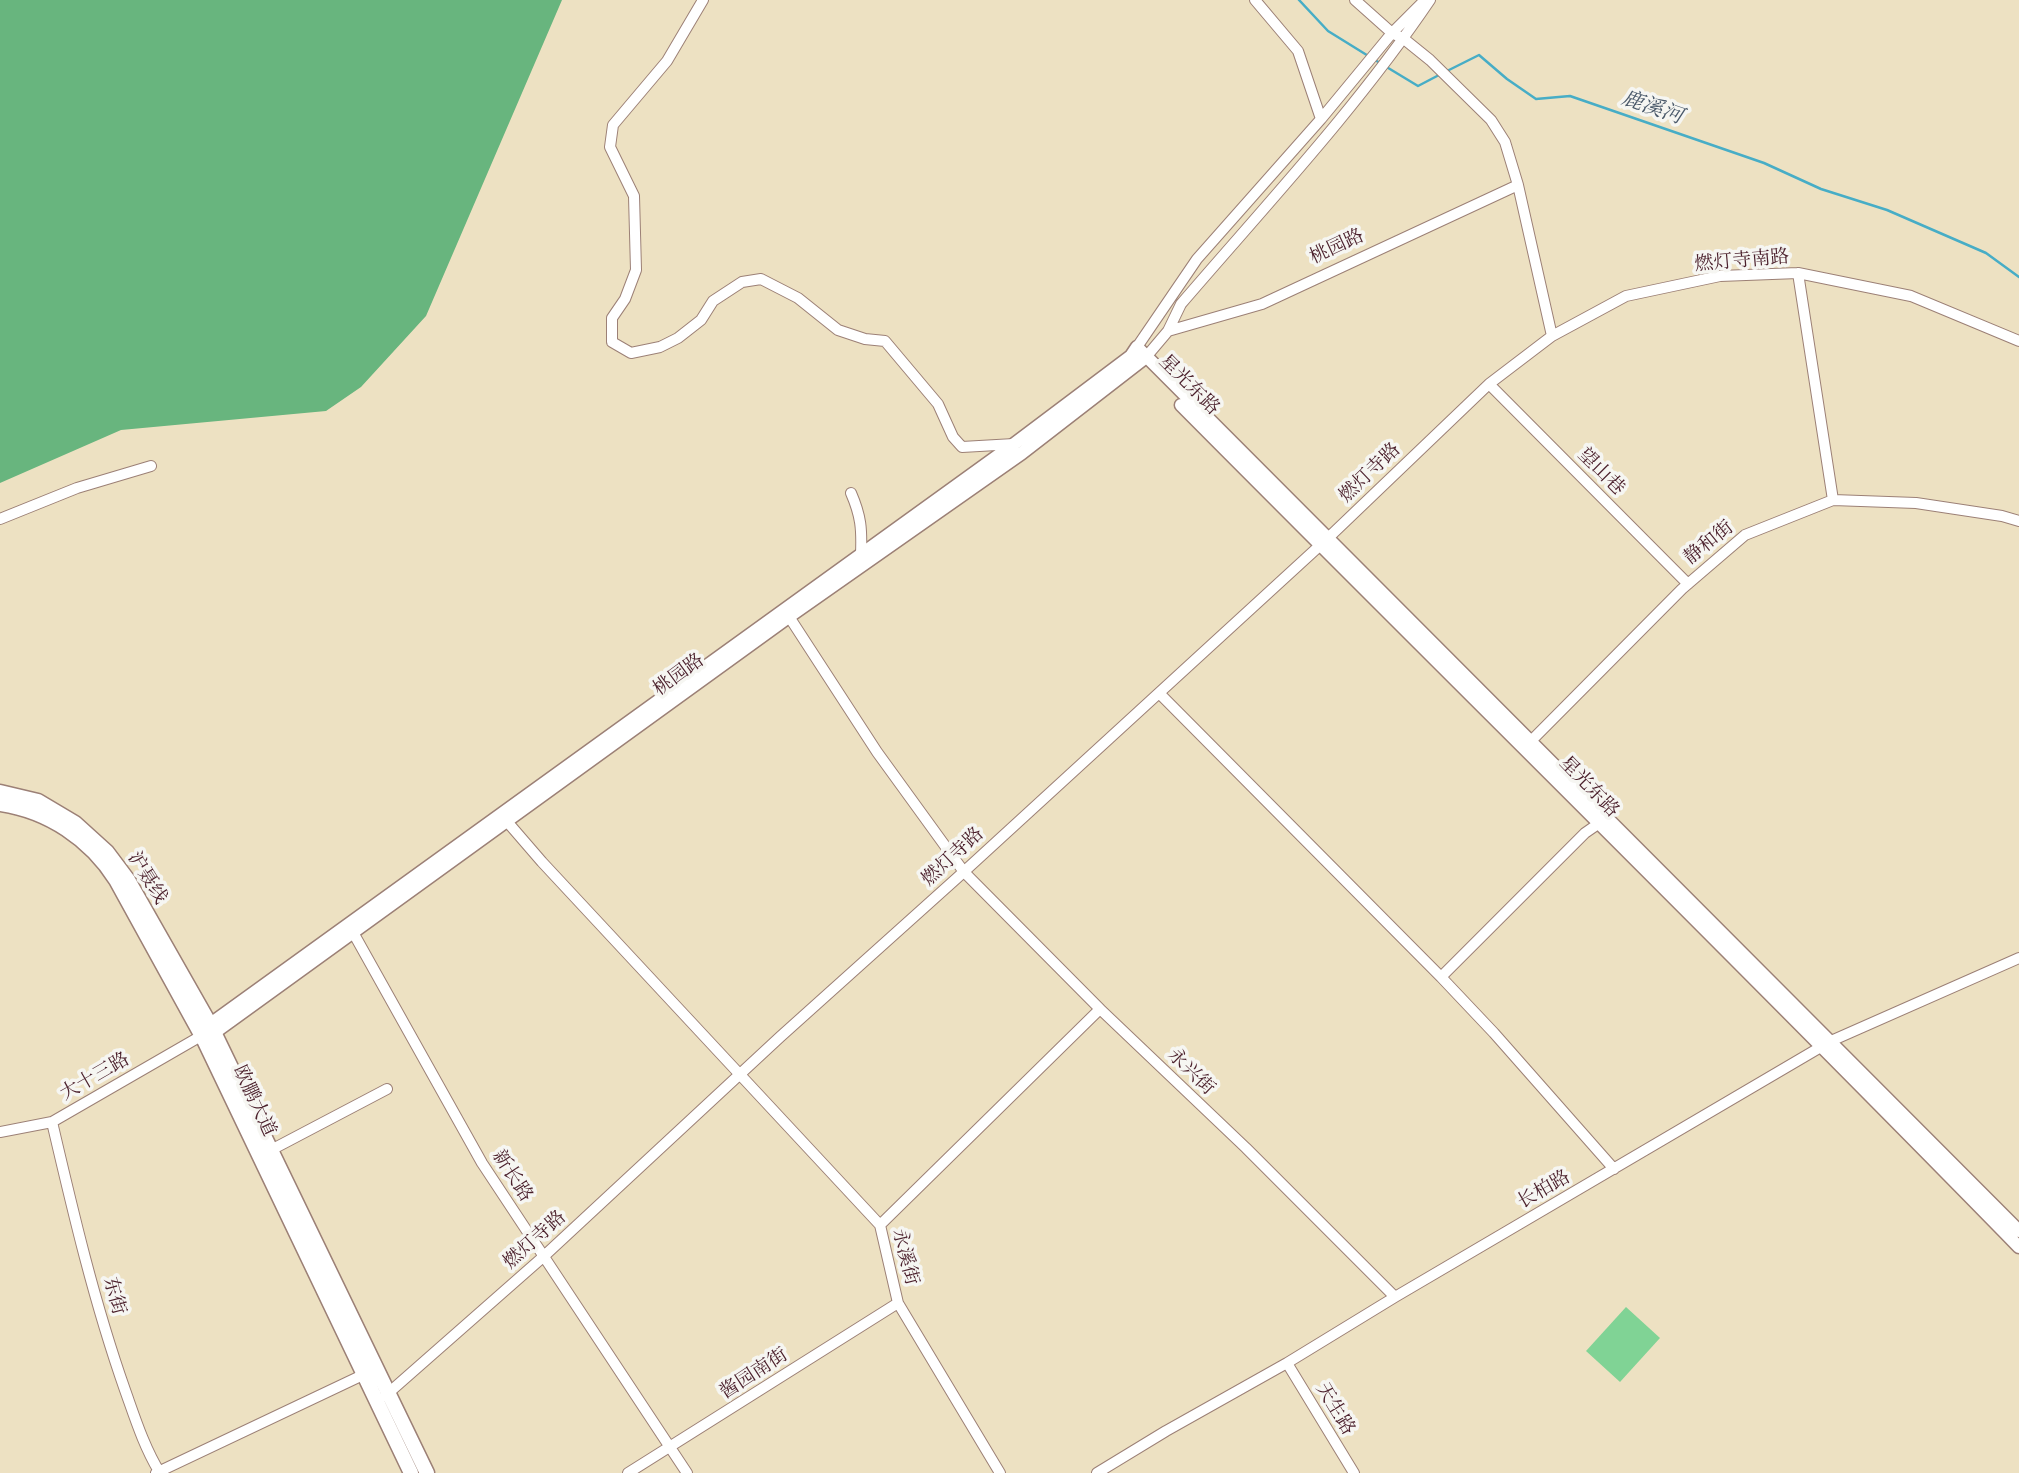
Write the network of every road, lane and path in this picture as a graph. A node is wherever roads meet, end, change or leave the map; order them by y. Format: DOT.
graph roads {
  1 [pos="703,0"];
  2 [pos="1255,0"];
  3 [pos="1355,0"];
  4 [pos="1424,0"];
  5 [pos="1430,0"];
  6 [pos="1392,33"];
  7 [pos="1404,39"];
  8 [pos="1321,120"];
  9 [pos="1518,185"];
  10 [pos="1798,273"];
  11 [pos="1168,331"];
  12 [pos="1552,336"];
  13 [pos="2019,341"];
  14 [pos="1138,356"];
  15 [pos="1489,384"];
  16 [pos="1014,444"];
  17 [pos="151,466"];
  18 [pos="851,493"];
  19 [pos="1832,499"];
  20 [pos="0,519"];
  21 [pos="2019,521"];
  22 [pos="1323,542"];
  23 [pos="861,554"];
  24 [pos="1688,584"];
  25 [pos="787,613"];
  26 [pos="1159,693"];
  27 [pos="1527,745"];
  28 [pos="0,792"];
  29 [pos="0,804"];
  30 [pos="504,819"];
  31 [pos="1598,824"];
  32 [pos="964,872"];
  33 [pos="350,929"];
  34 [pos="2019,958"];
  35 [pos="1441,977"];
  36 [pos="1100,1009"];
  37 [pos="206,1033"];
  38 [pos="1827,1043"];
  39 [pos="741,1074"];
  40 [pos="387,1088"];
  41 [pos="52,1122"];
  42 [pos="0,1132"];
  43 [pos="271,1150"];
  44 [pos="1614,1169"];
  45 [pos="880,1225"];
  46 [pos="2019,1231"];
  47 [pos="2019,1247"];
  48 [pos="543,1257"];
  49 [pos="1395,1297"];
  50 [pos="898,1303"];
  51 [pos="1287,1363"];
  52 [pos="377,1368"];
  53 [pos="363,1375"];
  54 [pos="389,1393"];
  55 [pos="376,1402"];
  56 [pos="672,1447"];
  57 [pos="158,1472"];
  58 [pos="411,1473"];
  59 [pos="427,1473"];
  60 [pos="628,1473"];
  61 [pos="687,1473"];
  62 [pos="1000,1473"];
  63 [pos="1097,1473"];
  64 [pos="1353,1473"];
  1 -- 16 [label="street"];
  2 -- 8 [label="street"];
  3 -- 6 [label="street"];
  4 -- 6 [label="street"];
  5 -- 7 [label="street, 桃园路"];
  6 -- 7 [label="street"];
  6 -- 8 [label="street"];
  7 -- 9 [label="street"];
  7 -- 11 [label="street, 桃园路"];
  8 -- 14 [label="street"];
  9 -- 11 [label="street, 桃园路"];
  9 -- 12 [label="street"];
  10 -- 12 [label="street, 燃灯寺南路"];
  10 -- 13 [label="street, 燃灯寺南路"];
  10 -- 19 [label="street"];
  11 -- 14 [label="street, 桃园路"];
  12 -- 15 [label="street, 燃灯寺路"];
  14 -- 16 [label="main road"];
  14 -- 22 [label="main road, 星光东路"];
  14 -- 25 [label="main road, 桃园路"];
  15 -- 22 [label="street, 燃灯寺路"];
  15 -- 24 [label="street, 望山巷"];
  16 -- 23 [label="main road"];
  17 -- 20 [label="street"];
  18 -- 23 [label="street"];
  19 -- 21 [label="street, 静和街"];
  19 -- 24 [label="street, 静和街"];
  22 -- 26 [label="street, 燃灯寺路"];
  22 -- 27 [label="main road, 星光东路"];
  23 -- 25 [label="main road"];
  24 -- 27 [label="street, 静和街"];
  25 -- 30 [label="main road, 桃园路"];
  25 -- 32 [label="street, 永兴街"];
  26 -- 32 [label="street, 燃灯寺路"];
  26 -- 35 [label="street"];
  27 -- 31 [label="main road, 星光东路"];
  27 -- 38 [label="main road, 星光东路"];
  28 -- 37 [label="highway, 沪聂线"];
  29 -- 37 [label="highway, 欧鹏大道"];
  30 -- 33 [label="main road, 桃园路"];
  30 -- 39 [label="street, 永溪街"];
  31 -- 35 [label="street"];
  31 -- 38 [label="main road, 星光东路"];
  32 -- 36 [label="street, 永兴街"];
  32 -- 39 [label="street, 燃灯寺路"];
  33 -- 37 [label="main road, 桃园路"];
  33 -- 48 [label="street, 新长路"];
  34 -- 38 [label="street, 长柏路"];
  35 -- 44 [label="street"];
  36 -- 45 [label="street"];
  36 -- 49 [label="street, 永兴街"];
  37 -- 41 [label="street, 大十三路"];
  37 -- 43 [label="highway, 欧鹏大道"];
  37 -- 53 [label="highway, 欧鹏大道"];
  38 -- 44 [label="street, 长柏路"];
  38 -- 46 [label="main road, 星光东路"];
  38 -- 47 [label="main road, 星光东路"];
  39 -- 45 [label="street, 永溪街"];
  39 -- 48 [label="street, 燃灯寺路"];
  40 -- 43 [label="street"];
  41 -- 42 [label="street, 大十三路"];
  41 -- 57 [label="street, 东街"];
  43 -- 52 [label="highway, 欧鹏大道"];
  44 -- 49 [label="street, 长柏路"];
  45 -- 50 [label="street, 永溪街"];
  48 -- 54 [label="street, 燃灯寺路"];
  48 -- 56 [label="street, 新长路"];
  49 -- 51 [label="street, 长柏路"];
  50 -- 56 [label="street, 酱园南街"];
  50 -- 62 [label="street, 永溪街"];
  51 -- 63 [label="street, 长柏路"];
  51 -- 64 [label="street, 天生路"];
  52 -- 53 [label="street"];
  52 -- 54 [label="highway, 欧鹏大道"];
  53 -- 55 [label="highway, 欧鹏大道"];
  53 -- 57 [label="street"];
  54 -- 55 [label="street, 燃灯寺路"];
  54 -- 59 [label="highway, 欧鹏大道"];
  55 -- 58 [label="highway, 欧鹏大道"];
  56 -- 60 [label="street, 酱园南街"];
  56 -- 61 [label="street, 新长路"];
}
